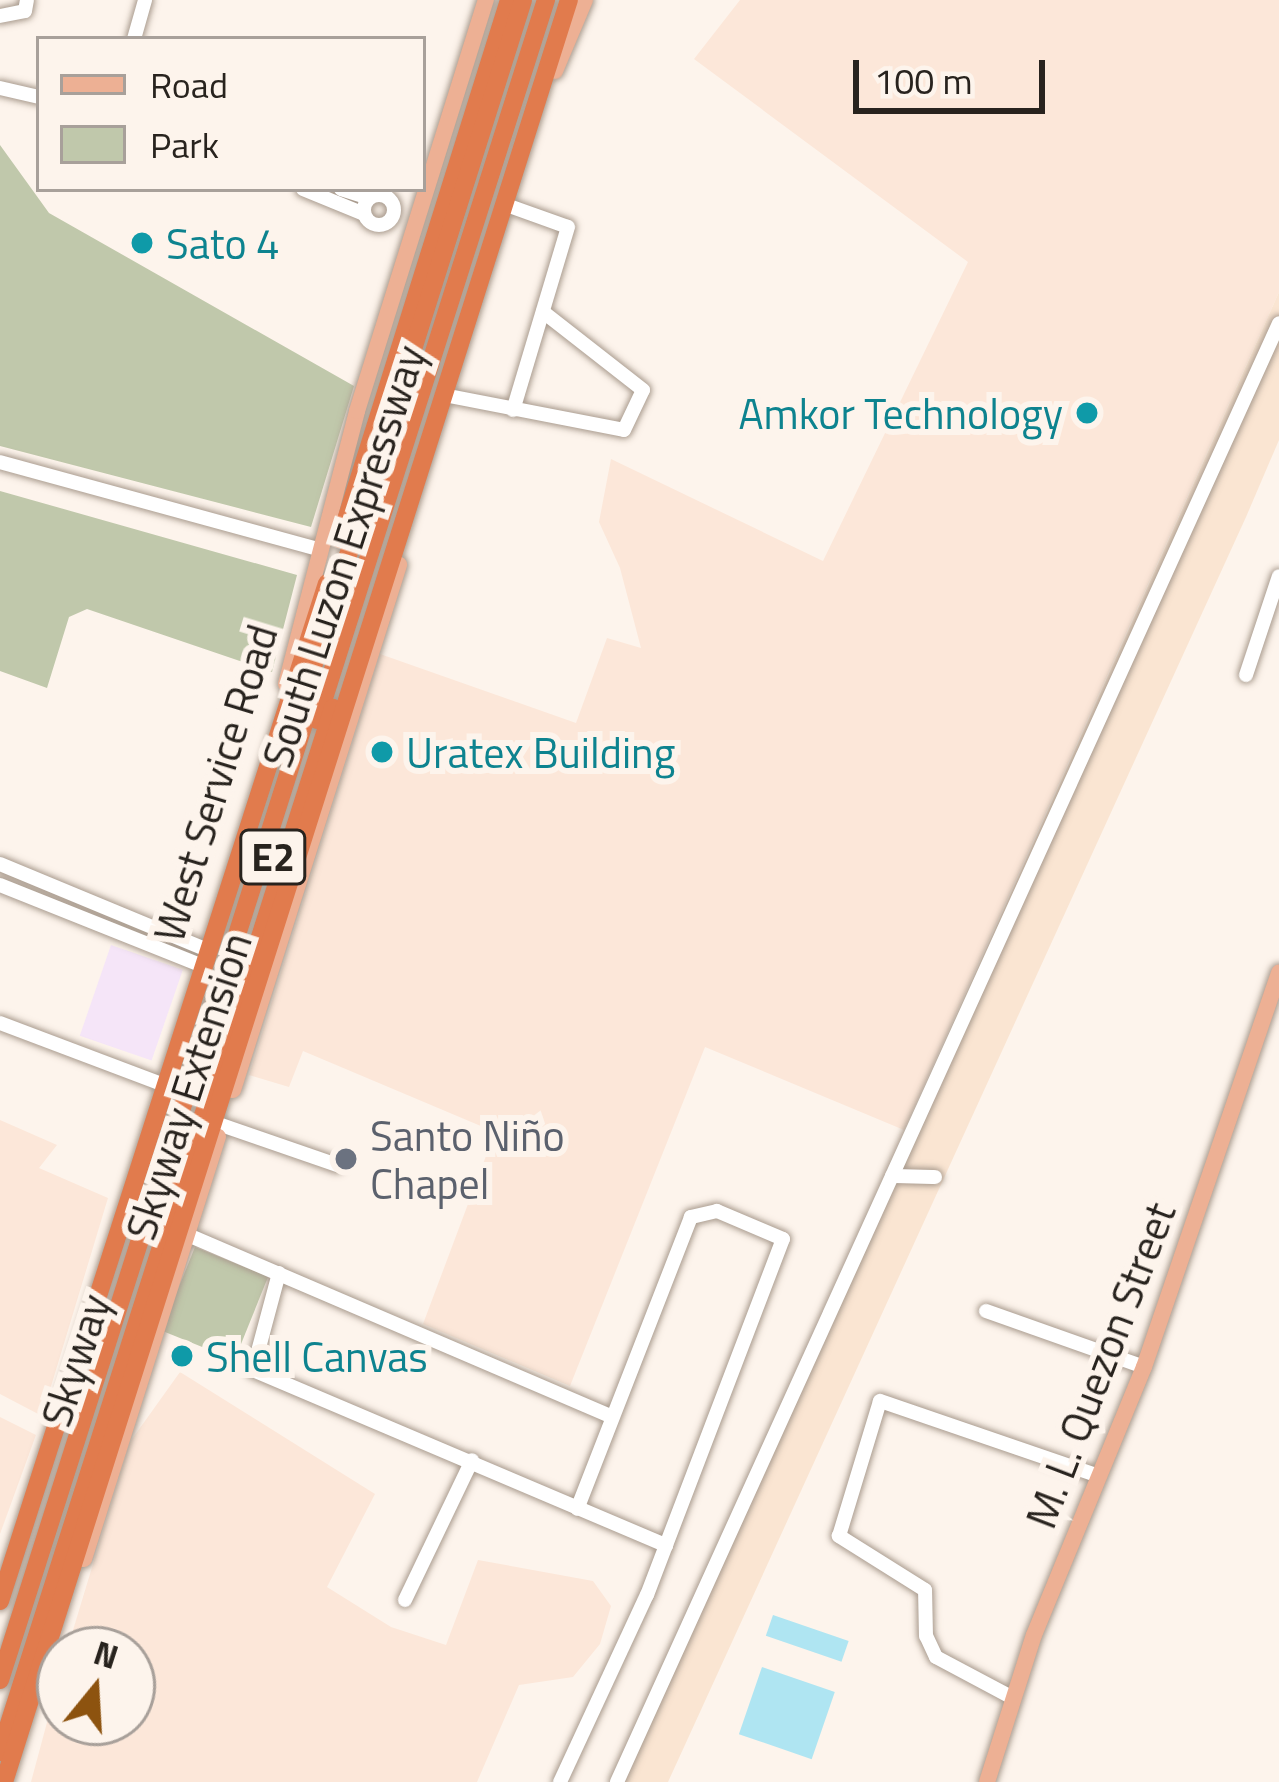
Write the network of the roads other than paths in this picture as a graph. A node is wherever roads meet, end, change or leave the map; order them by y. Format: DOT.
graph roads {
  1 [pos="27,0"];
  2 [pos="145,0"];
  3 [pos="486,0"];
  4 [pos="508,0"];
  5 [pos="524,0"];
  6 [pos="534,0"];
  7 [pos="546,0"];
  8 [pos="558,0"];
  9 [pos="569,0"];
  10 [pos="585,0"];
  11 [pos="0,16"];
  12 [pos="135,36"];
  13 [pos="0,88"];
  14 [pos="36,96"];
  15 [pos="426,186"];
  16 [pos="310,192"];
  17 [pos="350,192"];
  18 [pos="424,192"];
  19 [pos="369,198"];
  20 [pos="512,207"];
  21 [pos="360,213"];
  22 [pos="394,214"];
  23 [pos="415,220"];
  24 [pos="542,312"];
  25 [pos="1279,323"];
  26 [pos="449,396"];
  27 [pos="513,410"];
  28 [pos="0,462"];
  29 [pos="319,549"];
  30 [pos="1279,576"];
  31 [pos="1246,675"];
  32 [pos="0,864"];
  33 [pos="0,885"];
  34 [pos="201,956"];
  35 [pos="1279,972"];
  36 [pos="0,1023"];
  37 [pos="159,1083"];
  38 [pos="221,1125"];
  39 [pos="337,1165"];
  40 [pos="892,1176"];
  41 [pos="935,1177"];
  42 [pos="188,1234"];
  43 [pos="279,1273"];
  44 [pos="986,1311"];
  45 [pos="1144,1366"];
  46 [pos="611,1416"];
  47 [pos="472,1460"];
  48 [pos="1099,1476"];
  49 [pos="577,1509"];
  50 [pos="665,1545"];
  51 [pos="0,1583"];
  52 [pos="405,1600"];
  53 [pos="0,1601"];
  54 [pos="0,1660"];
  55 [pos="0,1680"];
  56 [pos="1013,1698"];
  57 [pos="0,1714"];
  58 [pos="0,1752"];
  59 [pos="8,1782"];
  60 [pos="560,1782"];
  61 [pos="617,1782"];
  62 [pos="988,1782"];
  1 -- 11 [label="street"];
  2 -- 12 [label="street"];
  3 -- 15 [label="main road, West Service Road"];
  4 -- 53 [label="highway, Skyway Extension / E2"];
  5 -- 54 [label="highway, South Luzon Expressway / E2"];
  6 -- 55 [label="highway, Skyway / E2"];
  7 -- 57 [label="highway, Skyway / E2"];
  8 -- 58 [label="highway, South Luzon Expressway / E2"];
  9 -- 59 [label="highway, Skyway Extension / E2"];
  10 -- 20 [label="main road"];
  13 -- 14 [label="street"];
  16 -- 21 [label="street"];
  17 -- 19 [label="street"];
  18 -- 23 [label="main road, West Service Road"];
  19 -- 21 [label="street"];
  19 -- 22 [label="street"];
  20 -- 24 [label="street"];
  20 -- 26 [label="main road"];
  21 -- 22 [label="street"];
  22 -- 23 [label="street"];
  23 -- 29 [label="main road, West Service Road"];
  24 -- 27 [label="street"];
  24 -- 27 [label="street"];
  25 -- 40 [label="street"];
  26 -- 27 [label="street"];
  26 -- 38 [label="main road"];
  28 -- 29 [label="street"];
  29 -- 34 [label="main road, West Service Road"];
  30 -- 31 [label="street"];
  32 -- 34 [label="street"];
  33 -- 34 [label="street"];
  34 -- 37 [label="main road, West Service Road"];
  35 -- 45 [label="main road, M. L. Quezon Street"];
  36 -- 37 [label="street"];
  37 -- 51 [label="main road, West Service Road"];
  38 -- 39 [label="street"];
  38 -- 42 [label="main road"];
  40 -- 41 [label="street"];
  40 -- 61 [label="street"];
  42 -- 43 [label="street"];
  42 -- 59 [label="main road"];
  43 -- 46 [label="street"];
  43 -- 47 [label="street"];
  44 -- 45 [label="street"];
  45 -- 48 [label="main road, M. L. Quezon Street"];
  46 -- 49 [label="street"];
  46 -- 50 [label="street"];
  47 -- 49 [label="street"];
  47 -- 52 [label="street"];
  48 -- 56 [label="main road, M. L. Quezon Street"];
  48 -- 56 [label="street"];
  49 -- 50 [label="street"];
  50 -- 60 [label="street"];
  56 -- 62 [label="main road, M. L. Quezon Street"];
}
